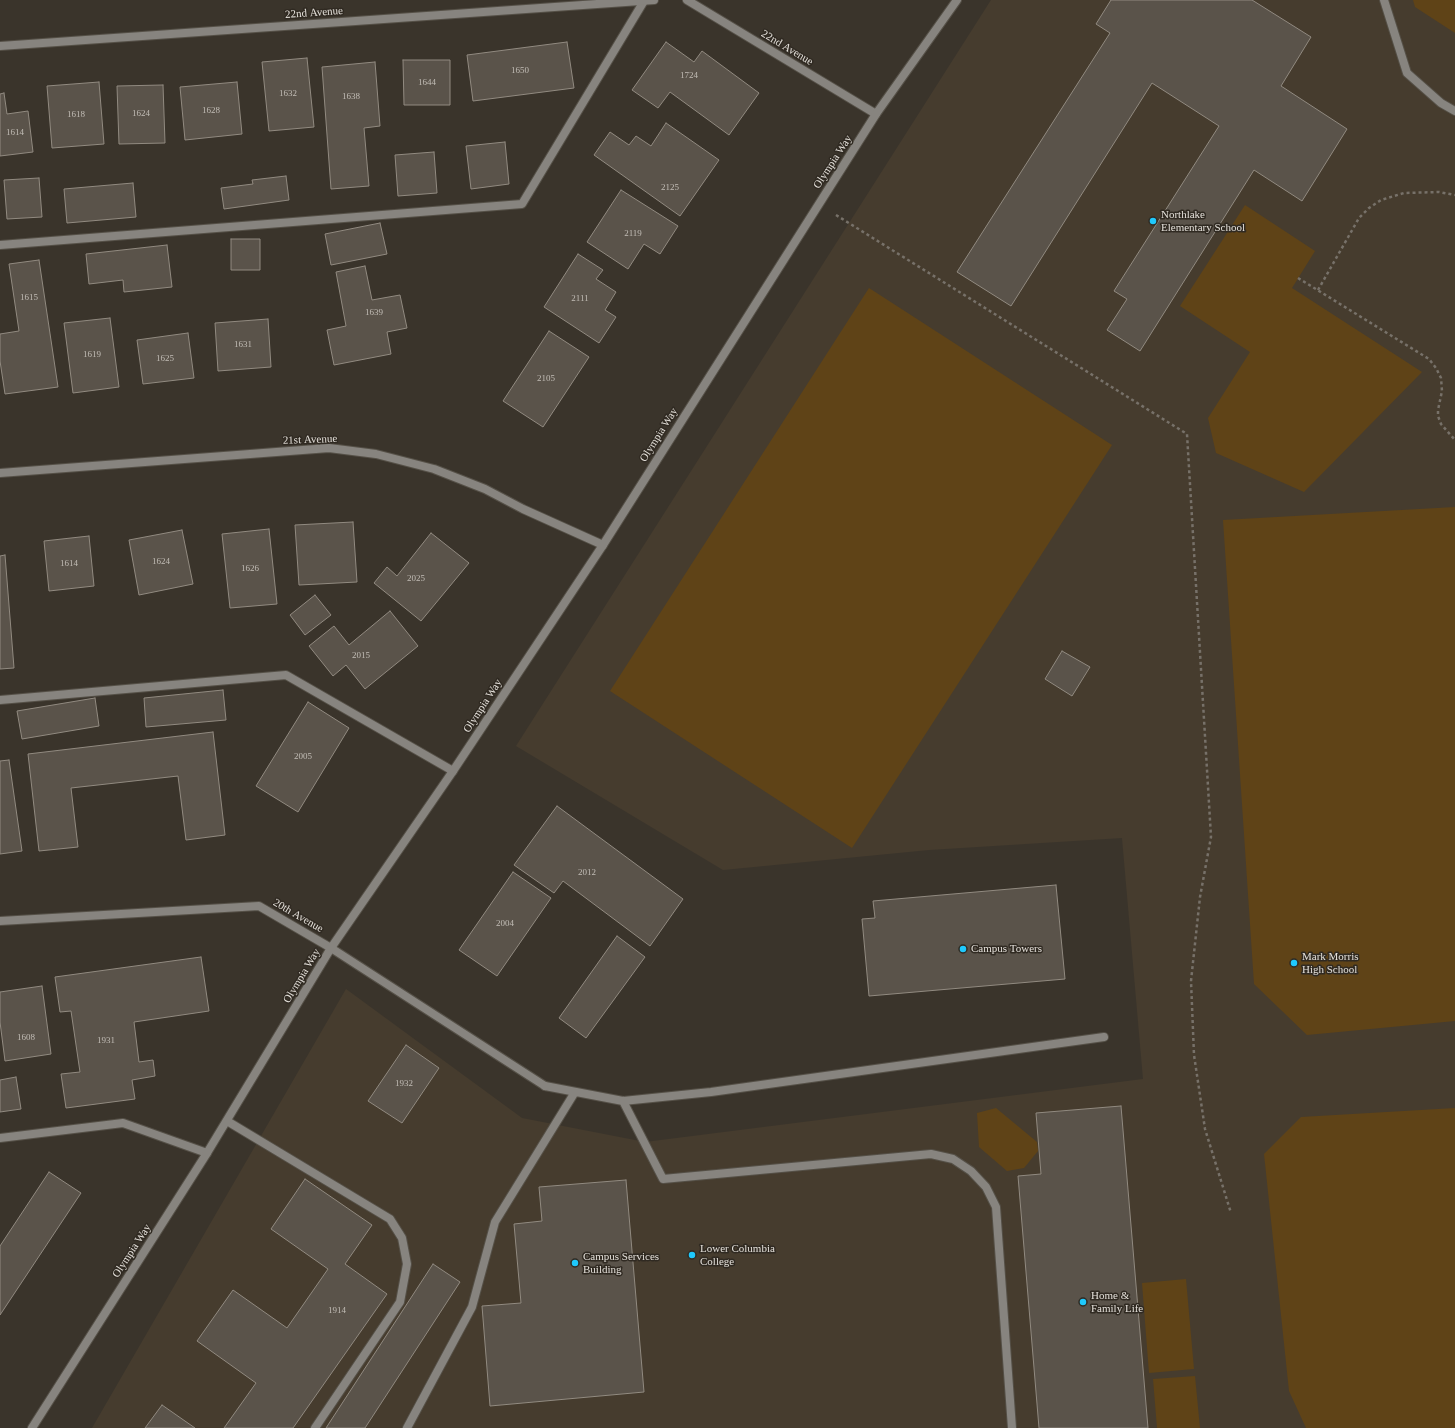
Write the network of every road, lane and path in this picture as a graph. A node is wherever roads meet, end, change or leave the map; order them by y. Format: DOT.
graph roads {
  1 [pos="654,0"];
  2 [pos="687,0"];
  3 [pos="957,0"];
  4 [pos="1384,0"];
  5 [pos="644,1"];
  6 [pos="0,46"];
  7 [pos="1455,111"];
  8 [pos="876,114"];
  9 [pos="1455,195"];
  10 [pos="819,204"];
  11 [pos="0,245"];
  12 [pos="1298,278"];
  13 [pos="1318,290"];
  14 [pos="1455,440"];
  15 [pos="0,473"];
  16 [pos="603,544"];
  17 [pos="0,700"];
  18 [pos="453,772"];
  19 [pos="0,921"];
  20 [pos="331,948"];
  21 [pos="1104,1037"];
  22 [pos="575,1092"];
  23 [pos="623,1100"];
  24 [pos="227,1121"];
  25 [pos="0,1138"];
  26 [pos="207,1153"];
  27 [pos="1231,1213"];
  28 [pos="32,1428"];
  29 [pos="315,1428"];
  30 [pos="407,1428"];
  31 [pos="1012,1428"];
  1 -- 5 [label="street, 22nd Avenue"];
  2 -- 8 [label="street, 22nd Avenue"];
  3 -- 8 [label="street, Olympia Way"];
  4 -- 7 [label="street"];
  5 -- 6 [label="street, 22nd Avenue"];
  5 -- 11 [label="street"];
  8 -- 10 [label="street, Olympia Way"];
  9 -- 13 [label="path"];
  10 -- 16 [label="street, Olympia Way"];
  10 -- 27 [label="path"];
  12 -- 13 [label="path"];
  13 -- 14 [label="path"];
  15 -- 16 [label="street, 21st Avenue"];
  16 -- 18 [label="street, Olympia Way"];
  17 -- 18 [label="street"];
  18 -- 20 [label="street, Olympia Way"];
  19 -- 20 [label="street, 20th Avenue"];
  20 -- 22 [label="street, 20th Avenue"];
  20 -- 24 [label="street, Olympia Way"];
  21 -- 23 [label="street"];
  22 -- 23 [label="street"];
  22 -- 30 [label="street"];
  23 -- 31 [label="street"];
  24 -- 26 [label="street, Olympia Way"];
  24 -- 29 [label="street"];
  25 -- 26 [label="street"];
  26 -- 28 [label="street, Olympia Way"];
}
